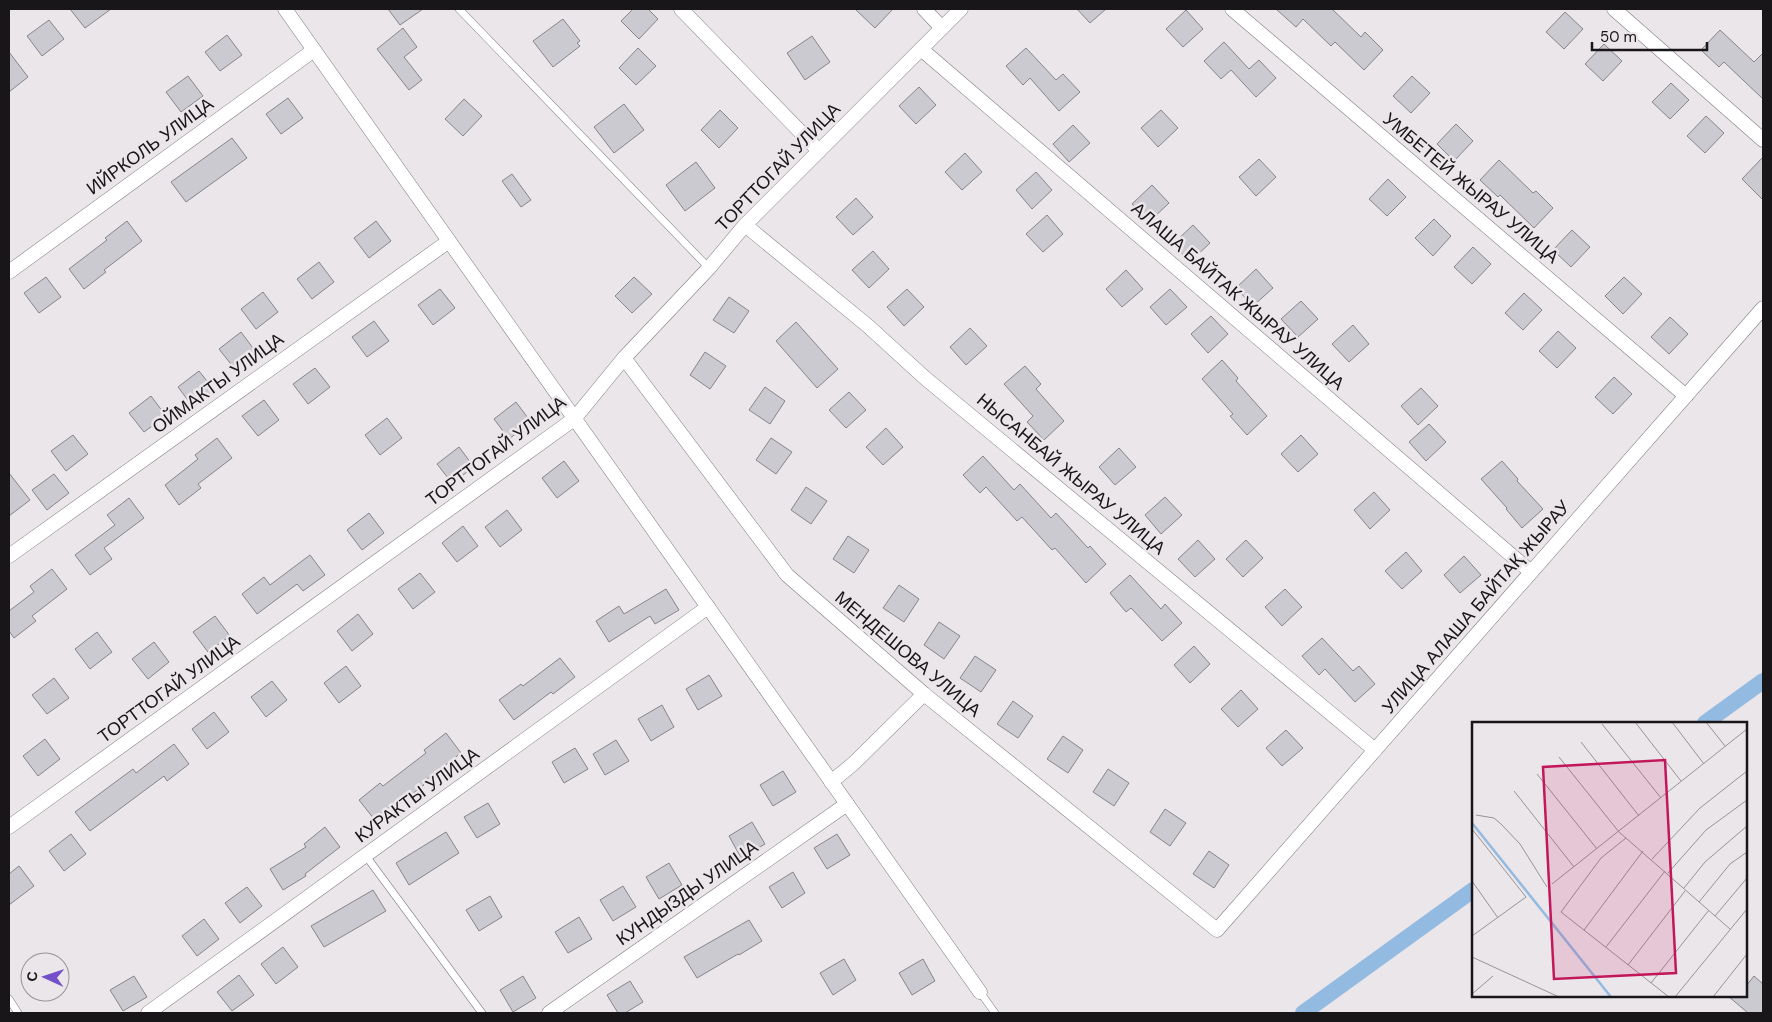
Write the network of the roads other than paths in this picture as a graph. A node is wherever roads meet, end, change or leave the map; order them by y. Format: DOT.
graph roads {
  1 [pos="285,9"];
  2 [pos="459,9"];
  3 [pos="681,9"];
  4 [pos="924,9"];
  5 [pos="961,9"];
  6 [pos="1232,9"];
  7 [pos="1614,9"];
  8 [pos="942,28"];
  9 [pos="921,49"];
  10 [pos="314,50"];
  11 [pos="1763,140"];
  12 [pos="819,150"];
  13 [pos="745,225"];
  14 [pos="449,241"];
  15 [pos="709,268"];
  16 [pos="9,272"];
  17 [pos="1763,308"];
  18 [pos="624,358"];
  19 [pos="1686,396"];
  20 [pos="574,419"];
  21 [pos="9,556"];
  22 [pos="1531,572"];
  23 [pos="708,607"];
  24 [pos="924,694"];
  25 [pos="1375,750"];
  26 [pos="831,782"];
  27 [pos="847,804"];
  28 [pos="9,827"];
  29 [pos="366,856"];
  30 [pos="1217,930"];
  31 [pos="980,992"];
  32 [pos="9,1000"];
  33 [pos="18,1013"];
  34 [pos="148,1013"];
  35 [pos="482,1013"];
  36 [pos="549,1013"];
  37 [pos="995,1013"];
  1 -- 10 [label="street"];
  2 -- 15 [label="lane"];
  3 -- 12 [label="street"];
  4 -- 8 [label="street"];
  5 -- 8 [label="street, ТОРТТОГАЙ УЛИЦА"];
  6 -- 19 [label="street, УМБЕТЕЙ ЖЫРАУ УЛИЦА"];
  7 -- 11 [label="street"];
  8 -- 9 [label="street, ТОРТТОГАЙ УЛИЦА"];
  9 -- 12 [label="street, ТОРТТОГАЙ УЛИЦА"];
  9 -- 22 [label="street, АЛАША БАЙТАК ЖЫРАУ УЛИЦА"];
  10 -- 14 [label="street"];
  10 -- 16 [label="street, ИЙРКОЛЬ УЛИЦА"];
  12 -- 13 [label="street, ТОРТТОГАЙ УЛИЦА"];
  13 -- 15 [label="street, ТОРТТОГАЙ УЛИЦА"];
  13 -- 25 [label="street, НЫСАНБАЙ ЖЫРАУ УЛИЦА"];
  14 -- 20 [label="street"];
  14 -- 21 [label="street, ОЙМАКТЫ УЛИЦА"];
  15 -- 18 [label="street, ТОРТТОГАЙ УЛИЦА"];
  17 -- 19 [label="street, УЛИЦА АЛАША БАЙТАҚ ЖЫРАУ"];
  18 -- 20 [label="street, ТОРТТОГАЙ УЛИЦА"];
  18 -- 24 [label="street, МЕНДЕШОВА УЛИЦА"];
  19 -- 22 [label="street, УЛИЦА АЛАША БАЙТАҚ ЖЫРАУ"];
  20 -- 23 [label="street"];
  20 -- 28 [label="street, ТОРТТОГАЙ УЛИЦА"];
  22 -- 25 [label="street, УЛИЦА АЛАША БАЙТАҚ ЖЫРАУ"];
  23 -- 26 [label="street"];
  23 -- 29 [label="street, КУРАКТЫ УЛИЦА"];
  24 -- 26 [label="street"];
  24 -- 30 [label="street, МЕНДЕШОВА УЛИЦА"];
  25 -- 30 [label="street, УЛИЦА АЛАША БАЙТАҚ ЖЫРАУ"];
  26 -- 27 [label="street"];
  27 -- 31 [label="street"];
  27 -- 36 [label="street, КУНДЫЗДЫ УЛИЦА"];
  29 -- 34 [label="street, КУРАКТЫ УЛИЦА"];
  29 -- 35 [label="lane"];
  31 -- 37 [label="lane"];
  32 -- 33 [label="lane"];
}
